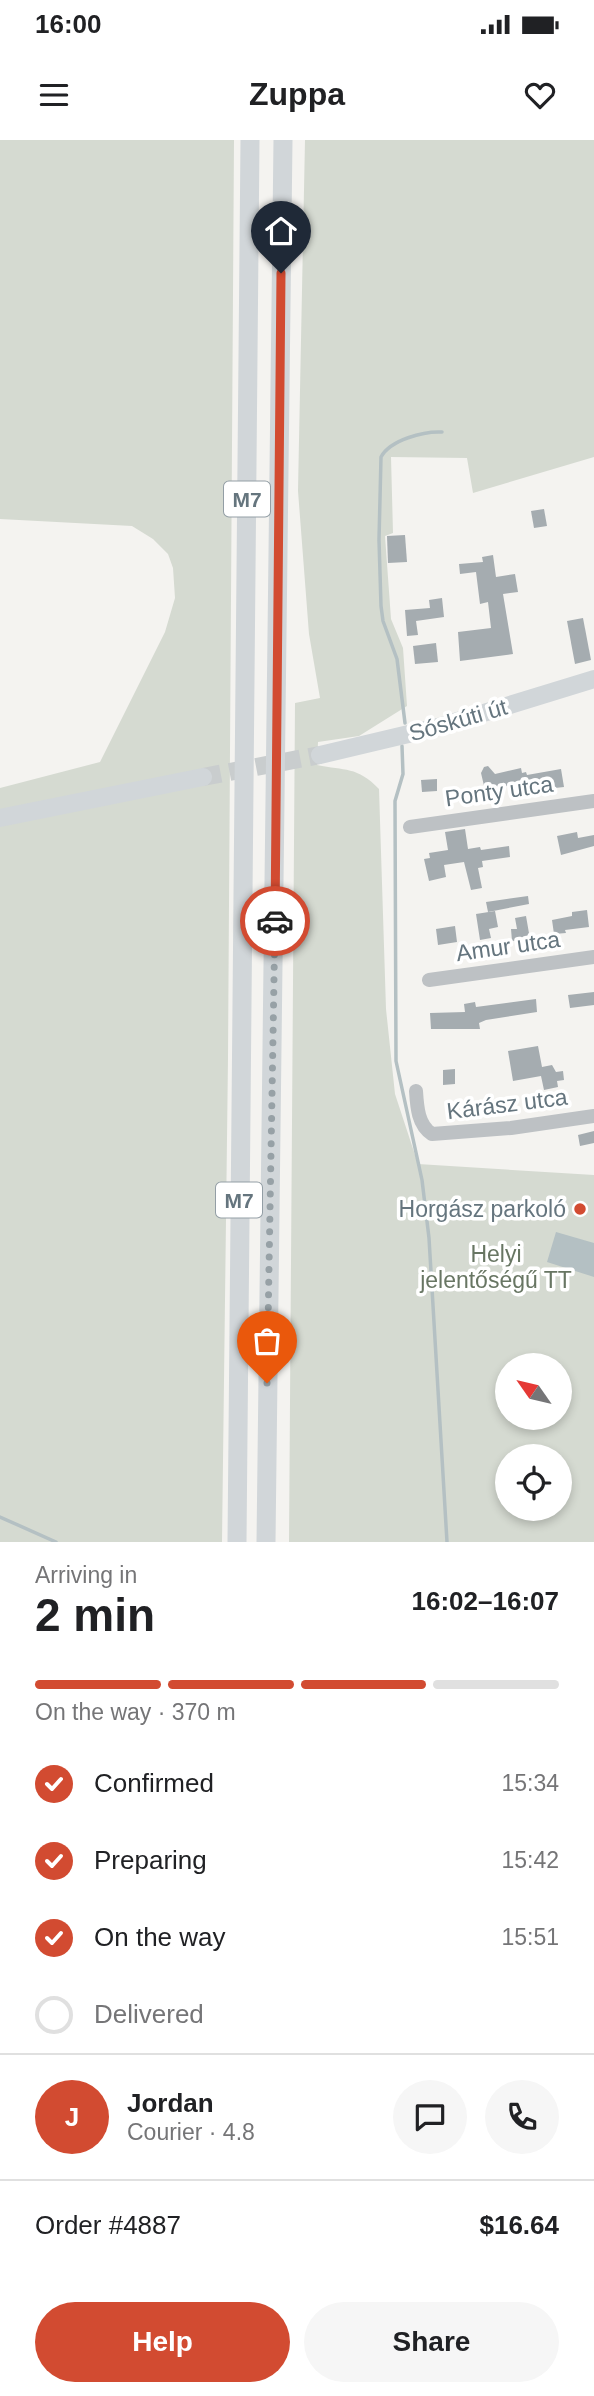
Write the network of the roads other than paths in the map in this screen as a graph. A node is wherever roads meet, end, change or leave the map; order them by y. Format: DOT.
graph roads {
  1 [pos="250,140"];
  2 [pos="283,140"];
  3 [pos="594,679"];
  4 [pos="320,755"];
  5 [pos="203,777"];
  6 [pos="594,801"];
  7 [pos="0,818"];
  8 [pos="410,827"];
  9 [pos="594,957"];
  10 [pos="429,980"];
  11 [pos="416,1091"];
  12 [pos="594,1116"];
  13 [pos="237,1542"];
  14 [pos="266,1542"];
  1 -- 13 [label="highway, M7"];
  2 -- 14 [label="highway, M7"];
  3 -- 4 [label="main road, Sóskúti út"];
  5 -- 7 [label="main road"];
  6 -- 8 [label="street, Ponty utca"];
  9 -- 10 [label="street, Amur utca"];
  11 -- 12 [label="street, Kárász utca"];
}
